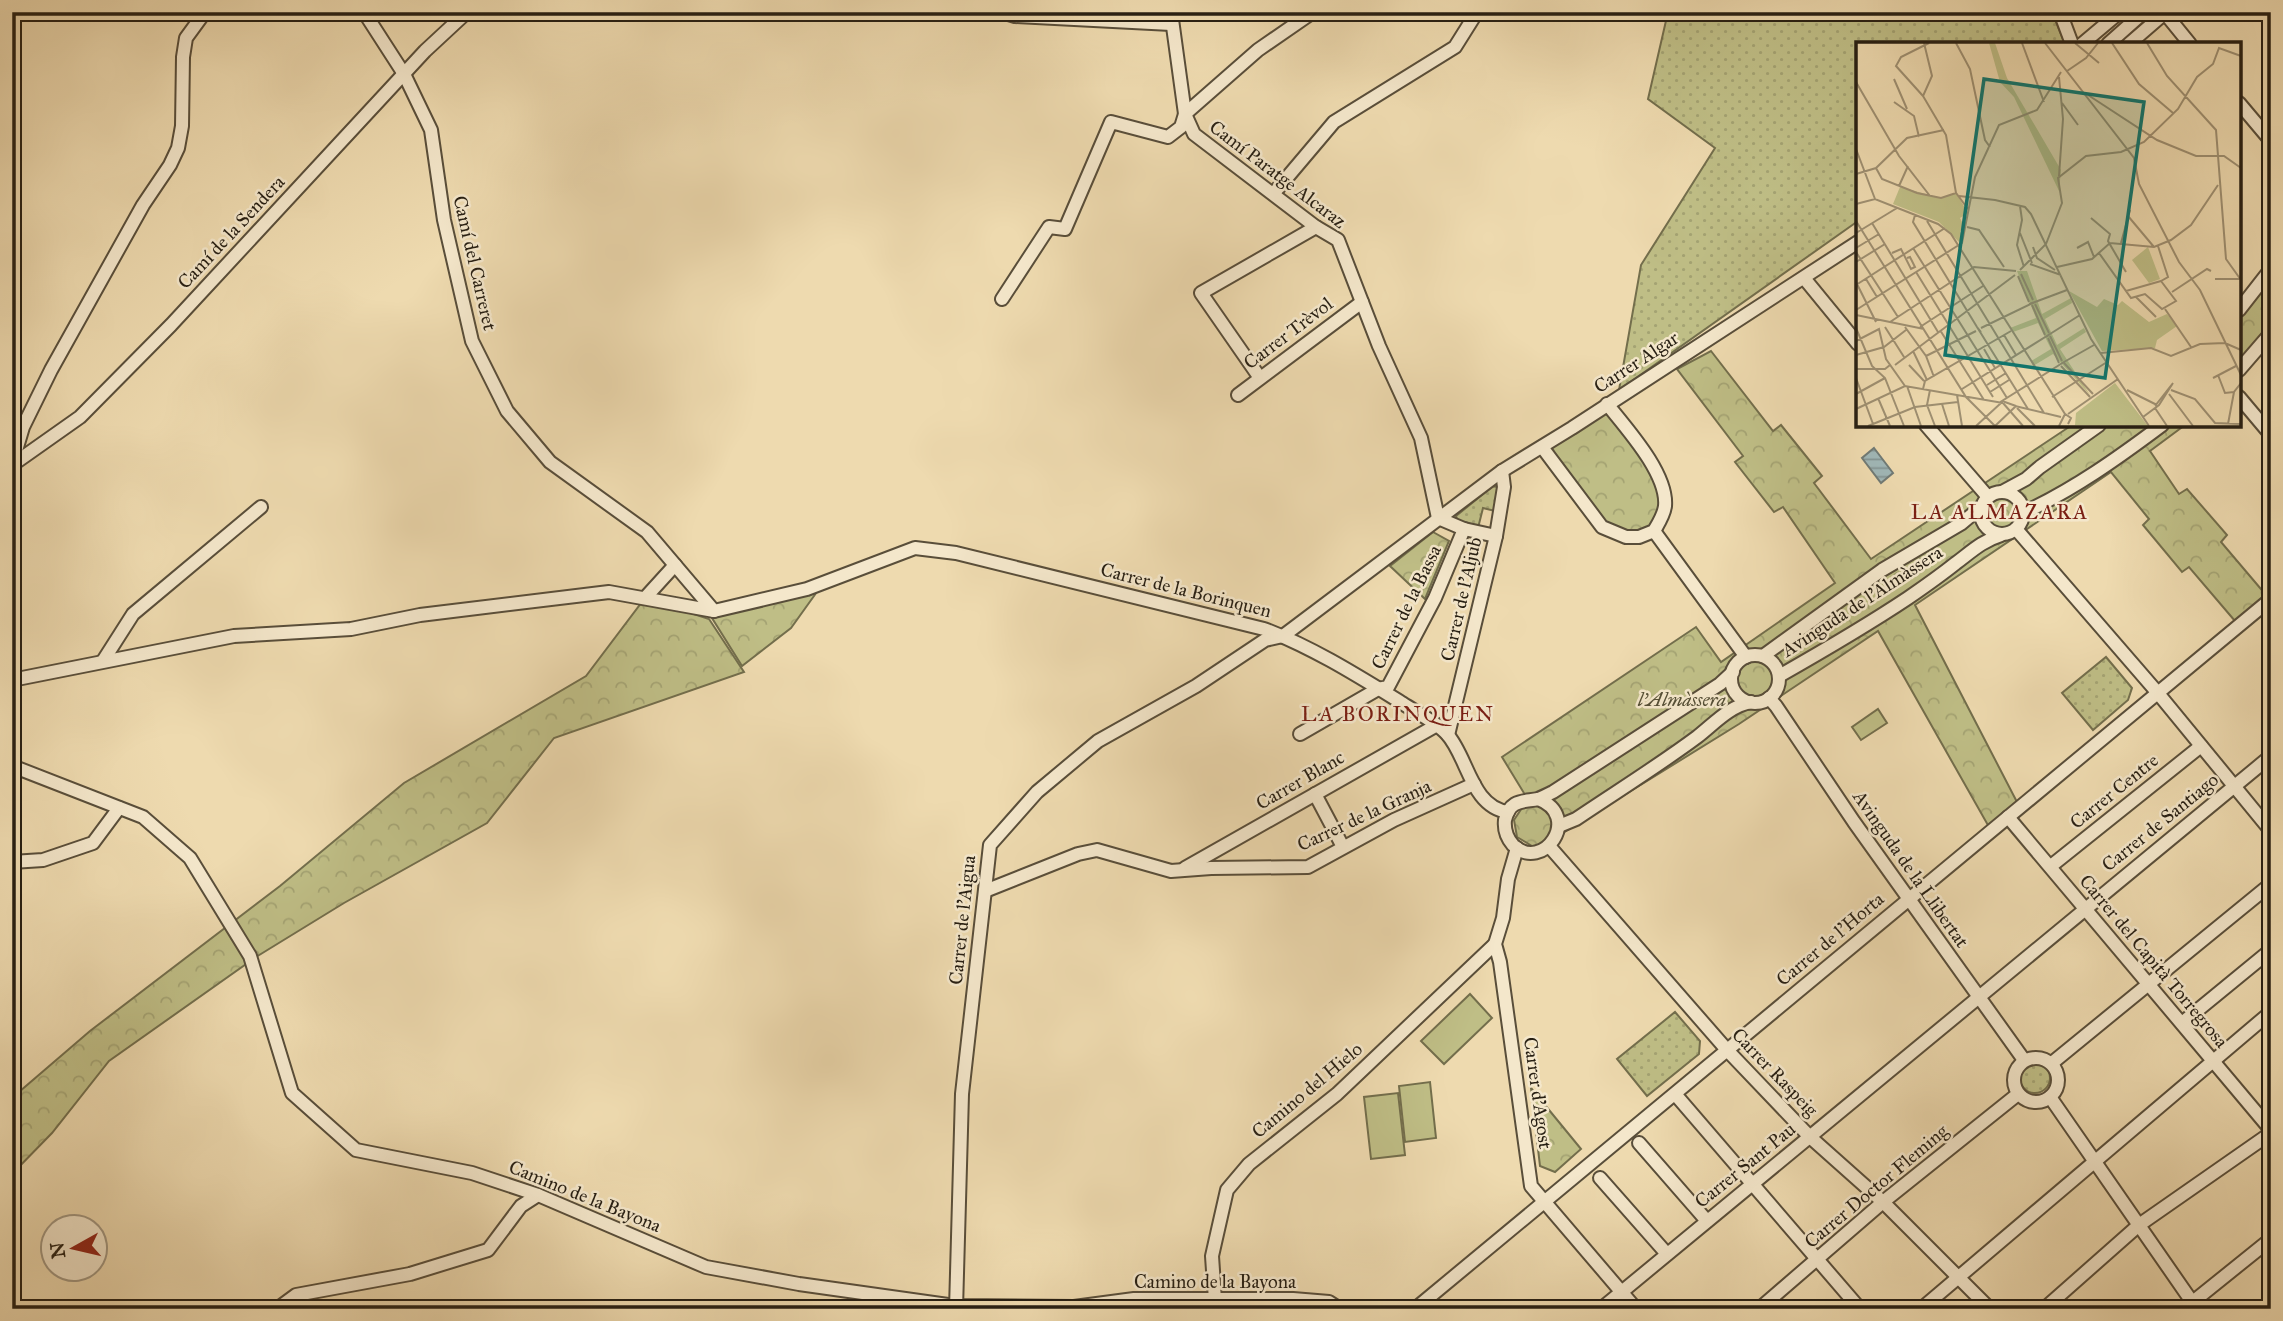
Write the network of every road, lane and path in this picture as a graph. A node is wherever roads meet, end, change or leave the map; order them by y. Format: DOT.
graph roads {
  1 [pos="205,12"];
  2 [pos="363,12"];
  3 [pos="467,12"];
  4 [pos="1002,12"];
  5 [pos="1313,12"];
  6 [pos="1477,12"];
  7 [pos="2060,12"];
  8 [pos="2120,12"];
  9 [pos="2144,12"];
  10 [pos="2165,13"];
  11 [pos="1171,18"];
  12 [pos="2071,42"];
  13 [pos="2084,42"];
  14 [pos="2110,42"];
  15 [pos="2131,42"];
  16 [pos="2188,42"];
  17 [pos="404,74"];
  18 [pos="2241,105"];
  19 [pos="1185,114"];
  20 [pos="2271,141"];
  21 [pos="1274,194"];
  22 [pos="1316,227"];
  23 [pos="1856,243"];
  24 [pos="2271,269"];
  25 [pos="1804,278"];
  26 [pos="1002,299"];
  27 [pos="1362,302"];
  28 [pos="2241,307"];
  29 [pos="2271,333"];
  30 [pos="1856,342"];
  31 [pos="2241,368"];
  32 [pos="1260,378"];
  33 [pos="1238,395"];
  34 [pos="2241,399"];
  35 [pos="1607,404"];
  36 [pos="1928,427"];
  37 [pos="2096,427"];
  38 [pos="2159,427"];
  39 [pos="2271,435"];
  40 [pos="1542,447"];
  41 [pos="12,465"];
  42 [pos="1502,471"];
  43 [pos="2002,492"];
  44 [pos="1985,502"];
  45 [pos="261,507"];
  46 [pos="2023,513"];
  47 [pos="1438,519"];
  48 [pos="1464,529"];
  49 [pos="2016,529"];
  50 [pos="1654,531"];
  51 [pos="2001,535"];
  52 [pos="1496,537"];
  53 [pos="675,565"];
  54 [pos="645,598"];
  55 [pos="2271,599"];
  56 [pos="713,611"];
  57 [pos="1283,636"];
  58 [pos="1763,656"];
  59 [pos="1746,657"];
  60 [pos="103,661"];
  61 [pos="1732,672"];
  62 [pos="1779,676"];
  63 [pos="12,680"];
  64 [pos="1378,689"];
  65 [pos="2157,692"];
  66 [pos="1769,698"];
  67 [pos="1751,702"];
  68 [pos="1437,725"];
  69 [pos="1300,734"];
  70 [pos="1448,735"];
  71 [pos="2201,746"];
  72 [pos="2271,756"];
  73 [pos="12,766"];
  74 [pos="1474,784"];
  75 [pos="2234,787"];
  76 [pos="1315,794"];
  77 [pos="1538,799"];
  78 [pos="119,808"];
  79 [pos="1508,811"];
  80 [pos="2008,817"];
  81 [pos="1559,826"];
  82 [pos="2271,831"];
  83 [pos="1343,846"];
  84 [pos="1549,846"];
  85 [pos="1517,848"];
  86 [pos="12,862"];
  87 [pos="2050,866"];
  88 [pos="1183,869"];
  89 [pos="2271,884"];
  90 [pos="985,891"];
  91 [pos="1909,898"];
  92 [pos="2085,909"];
  93 [pos="1495,944"];
  94 [pos="2271,950"];
  95 [pos="2149,985"];
  96 [pos="1978,999"];
  97 [pos="2271,1012"];
  98 [pos="2182,1023"];
  99 [pos="1727,1050"];
  100 [pos="2024,1060"];
  101 [pos="2213,1060"];
  102 [pos="2052,1063"];
  103 [pos="1675,1094"];
  104 [pos="2018,1094"];
  105 [pos="2050,1097"];
  106 [pos="2271,1131"];
  107 [pos="1810,1137"];
  108 [pos="1639,1143"];
  109 [pos="2094,1161"];
  110 [pos="1600,1178"];
  111 [pos="1752,1185"];
  112 [pos="538,1195"];
  113 [pos="1545,1202"];
  114 [pos="1883,1202"];
  115 [pos="1707,1221"];
  116 [pos="2139,1225"];
  117 [pos="2271,1239"];
  118 [pos="1667,1254"];
  119 [pos="1818,1260"];
  120 [pos="1958,1277"];
  121 [pos="1621,1292"];
  122 [pos="1215,1300"];
  123 [pos="956,1307"];
  124 [pos="2191,1307"];
  125 [pos="1073,1308"];
  126 [pos="277,1309"];
  127 [pos="1340,1309"];
  128 [pos="1415,1309"];
  129 [pos="1601,1309"];
  130 [pos="1636,1309"];
  131 [pos="1759,1309"];
  132 [pos="1860,1309"];
  133 [pos="1921,1309"];
  134 [pos="1990,1309"];
  135 [pos="2044,1309"];
  1 -- 41 [label="street"];
  2 -- 17 [label="street, Camí del Carreret"];
  3 -- 17 [label="street, Camí de la Sendera"];
  4 -- 11 [label="street"];
  5 -- 19 [label="street"];
  6 -- 21 [label="street"];
  7 -- 12 [label="street"];
  8 -- 13 [label="street"];
  9 -- 14 [label="street"];
  10 -- 15 [label="street"];
  10 -- 16 [label="street"];
  11 -- 19 [label="street, Camí Paratge Alcaraz"];
  17 -- 41 [label="street, Camí de la Sendera"];
  17 -- 53 [label="street, Camí del Carreret"];
  18 -- 20 [label="street"];
  19 -- 21 [label="street, Camí Paratge Alcaraz"];
  19 -- 26 [label="street"];
  21 -- 22 [label="street, Camí Paratge Alcaraz"];
  22 -- 27 [label="street, Camí Paratge Alcaraz"];
  22 -- 32 [label="street"];
  23 -- 25 [label="street, Carrer Algar"];
  24 -- 28 [label="street"];
  25 -- 30 [label="street"];
  25 -- 35 [label="street, Carrer Algar"];
  27 -- 32 [label="street, Carrer Trèvol"];
  27 -- 47 [label="street, Camí Paratge Alcaraz"];
  29 -- 31 [label="street"];
  32 -- 33 [label="street, Carrer Trèvol"];
  34 -- 39 [label="street"];
  35 -- 40 [label="street, Carrer Algar"];
  35 -- 50 [label="street"];
  36 -- 44 [label="street"];
  37 -- 43 [label="street"];
  38 -- 46 [label="street"];
  40 -- 42 [label="street, Carrer Algar"];
  40 -- 50 [label="street"];
  42 -- 47 [label="street, Carrer Algar"];
  42 -- 52 [label="street, Carrer de l'Aljub"];
  43 -- 44 [label="street"];
  43 -- 46 [label="street"];
  44 -- 51 [label="street"];
  44 -- 58 [label="street, Avinguda de l'Almàssera"];
  45 -- 60 [label="street"];
  46 -- 49 [label="street"];
  47 -- 48 [label="street"];
  47 -- 57 [label="street, Carrer de l'Aigua"];
  48 -- 52 [label="street"];
  48 -- 64 [label="street, Carrer de la Bassa"];
  49 -- 51 [label="street"];
  49 -- 65 [label="street"];
  50 -- 59 [label="street"];
  51 -- 62 [label="street, Avinguda de l'Almàssera"];
  52 -- 70 [label="street, Carrer de l'Aljub"];
  53 -- 54 [label="street"];
  53 -- 56 [label="street, Camí del Carreret"];
  54 -- 56 [label="street"];
  54 -- 60 [label="street"];
  55 -- 65 [label="street, Carrer de l'Horta"];
  56 -- 57 [label="street, Carrer de la Borinquen"];
  57 -- 64 [label="street, Carrer de la Borinquen"];
  57 -- 90 [label="street, Carrer de l'Aigua"];
  58 -- 59 [label="street"];
  58 -- 62 [label="street"];
  59 -- 61 [label="street"];
  60 -- 63 [label="street"];
  61 -- 67 [label="street"];
  61 -- 77 [label="street"];
  62 -- 66 [label="street"];
  64 -- 68 [label="street, Carrer de la Borinquen"];
  64 -- 69 [label="street, Carrer de la Bassa"];
  65 -- 71 [label="street"];
  65 -- 80 [label="street, Carrer de l'Horta"];
  66 -- 67 [label="street"];
  66 -- 91 [label="street, Avinguda de la Llibertat"];
  67 -- 81 [label="street"];
  68 -- 70 [label="street, Carrer de la Borinquen"];
  68 -- 76 [label="street, Carrer Blanc"];
  70 -- 74 [label="street, Carrer de la Borinquen"];
  71 -- 75 [label="street"];
  71 -- 87 [label="street, Carrer Centre"];
  72 -- 75 [label="street, Carrer de Santiago"];
  73 -- 78 [label="street, Camino de la Bayona"];
  74 -- 79 [label="street, Carrer de la Borinquen"];
  74 -- 83 [label="street, Carrer de la Granja"];
  75 -- 82 [label="street"];
  75 -- 92 [label="street, Carrer de Santiago"];
  76 -- 83 [label="street"];
  76 -- 88 [label="street, Carrer Blanc"];
  77 -- 79 [label="street"];
  77 -- 81 [label="street"];
  78 -- 86 [label="street"];
  78 -- 112 [label="street, Camino de la Bayona"];
  79 -- 85 [label="street"];
  80 -- 87 [label="street, Carrer del Capità Torregrosa"];
  80 -- 91 [label="street, Carrer de l'Horta"];
  81 -- 84 [label="street"];
  83 -- 88 [label="street, Carrer de la Granja"];
  84 -- 85 [label="street"];
  84 -- 99 [label="street, Carrer Raspeig"];
  85 -- 93 [label="street, Carrer d'Agost"];
  87 -- 92 [label="street, Carrer del Capità Torregrosa"];
  88 -- 90 [label="street, Carrer de la Granja"];
  89 -- 95 [label="street"];
  90 -- 123 [label="street, Carrer de l'Aigua"];
  91 -- 96 [label="street, Avinguda de la Llibertat"];
  91 -- 99 [label="street, Carrer de l'Horta"];
  92 -- 95 [label="street, Carrer del Capità Torregrosa"];
  92 -- 96 [label="street, Carrer de Santiago"];
  93 -- 113 [label="street, Carrer d'Agost"];
  93 -- 122 [label="street, Camino del Hielo"];
  94 -- 98 [label="street"];
  95 -- 98 [label="street, Carrer del Capità Torregrosa"];
  95 -- 102 [label="street"];
  96 -- 100 [label="street, Avinguda de la Llibertat"];
  96 -- 107 [label="street, Carrer Sant Pau"];
  97 -- 101 [label="street"];
  98 -- 101 [label="street, Carrer del Capità Torregrosa"];
  99 -- 103 [label="street, Carrer de l'Horta"];
  99 -- 107 [label="street, Carrer Raspeig"];
  100 -- 102 [label="street"];
  100 -- 104 [label="street"];
  101 -- 106 [label="street, Carrer del Capità Torregrosa"];
  101 -- 109 [label="street"];
  102 -- 105 [label="street"];
  103 -- 111 [label="street"];
  103 -- 113 [label="street, Carrer de l'Horta"];
  104 -- 105 [label="street"];
  104 -- 114 [label="street, Carrer Doctor Fleming"];
  105 -- 109 [label="street"];
  106 -- 116 [label="street"];
  107 -- 111 [label="street, Carrer Sant Pau"];
  107 -- 114 [label="street, Carrer Raspeig"];
  108 -- 115 [label="street"];
  109 -- 116 [label="street"];
  109 -- 120 [label="street"];
  110 -- 118 [label="street"];
  111 -- 115 [label="street, Carrer Sant Pau"];
  111 -- 119 [label="street"];
  112 -- 123 [label="street, Camino de la Bayona"];
  112 -- 126 [label="street"];
  113 -- 121 [label="street, Carrer d'Agost"];
  113 -- 128 [label="street, Carrer de l'Horta"];
  114 -- 119 [label="street, Carrer Doctor Fleming"];
  114 -- 120 [label="street, Carrer Raspeig"];
  115 -- 118 [label="street, Carrer Sant Pau"];
  116 -- 124 [label="street"];
  116 -- 135 [label="street"];
  117 -- 124 [label="street"];
  118 -- 121 [label="street, Carrer Sant Pau"];
  119 -- 131 [label="street, Carrer Doctor Fleming"];
  119 -- 132 [label="street"];
  120 -- 133 [label="street"];
  120 -- 134 [label="street, Carrer Raspeig"];
  121 -- 129 [label="street, Carrer Sant Pau"];
  121 -- 130 [label="street, Carrer d'Agost"];
  122 -- 125 [label="street, Camino de la Bayona"];
  122 -- 127 [label="street, Camino de la Bayona"];
  123 -- 125 [label="street, Camino de la Bayona"];
}
